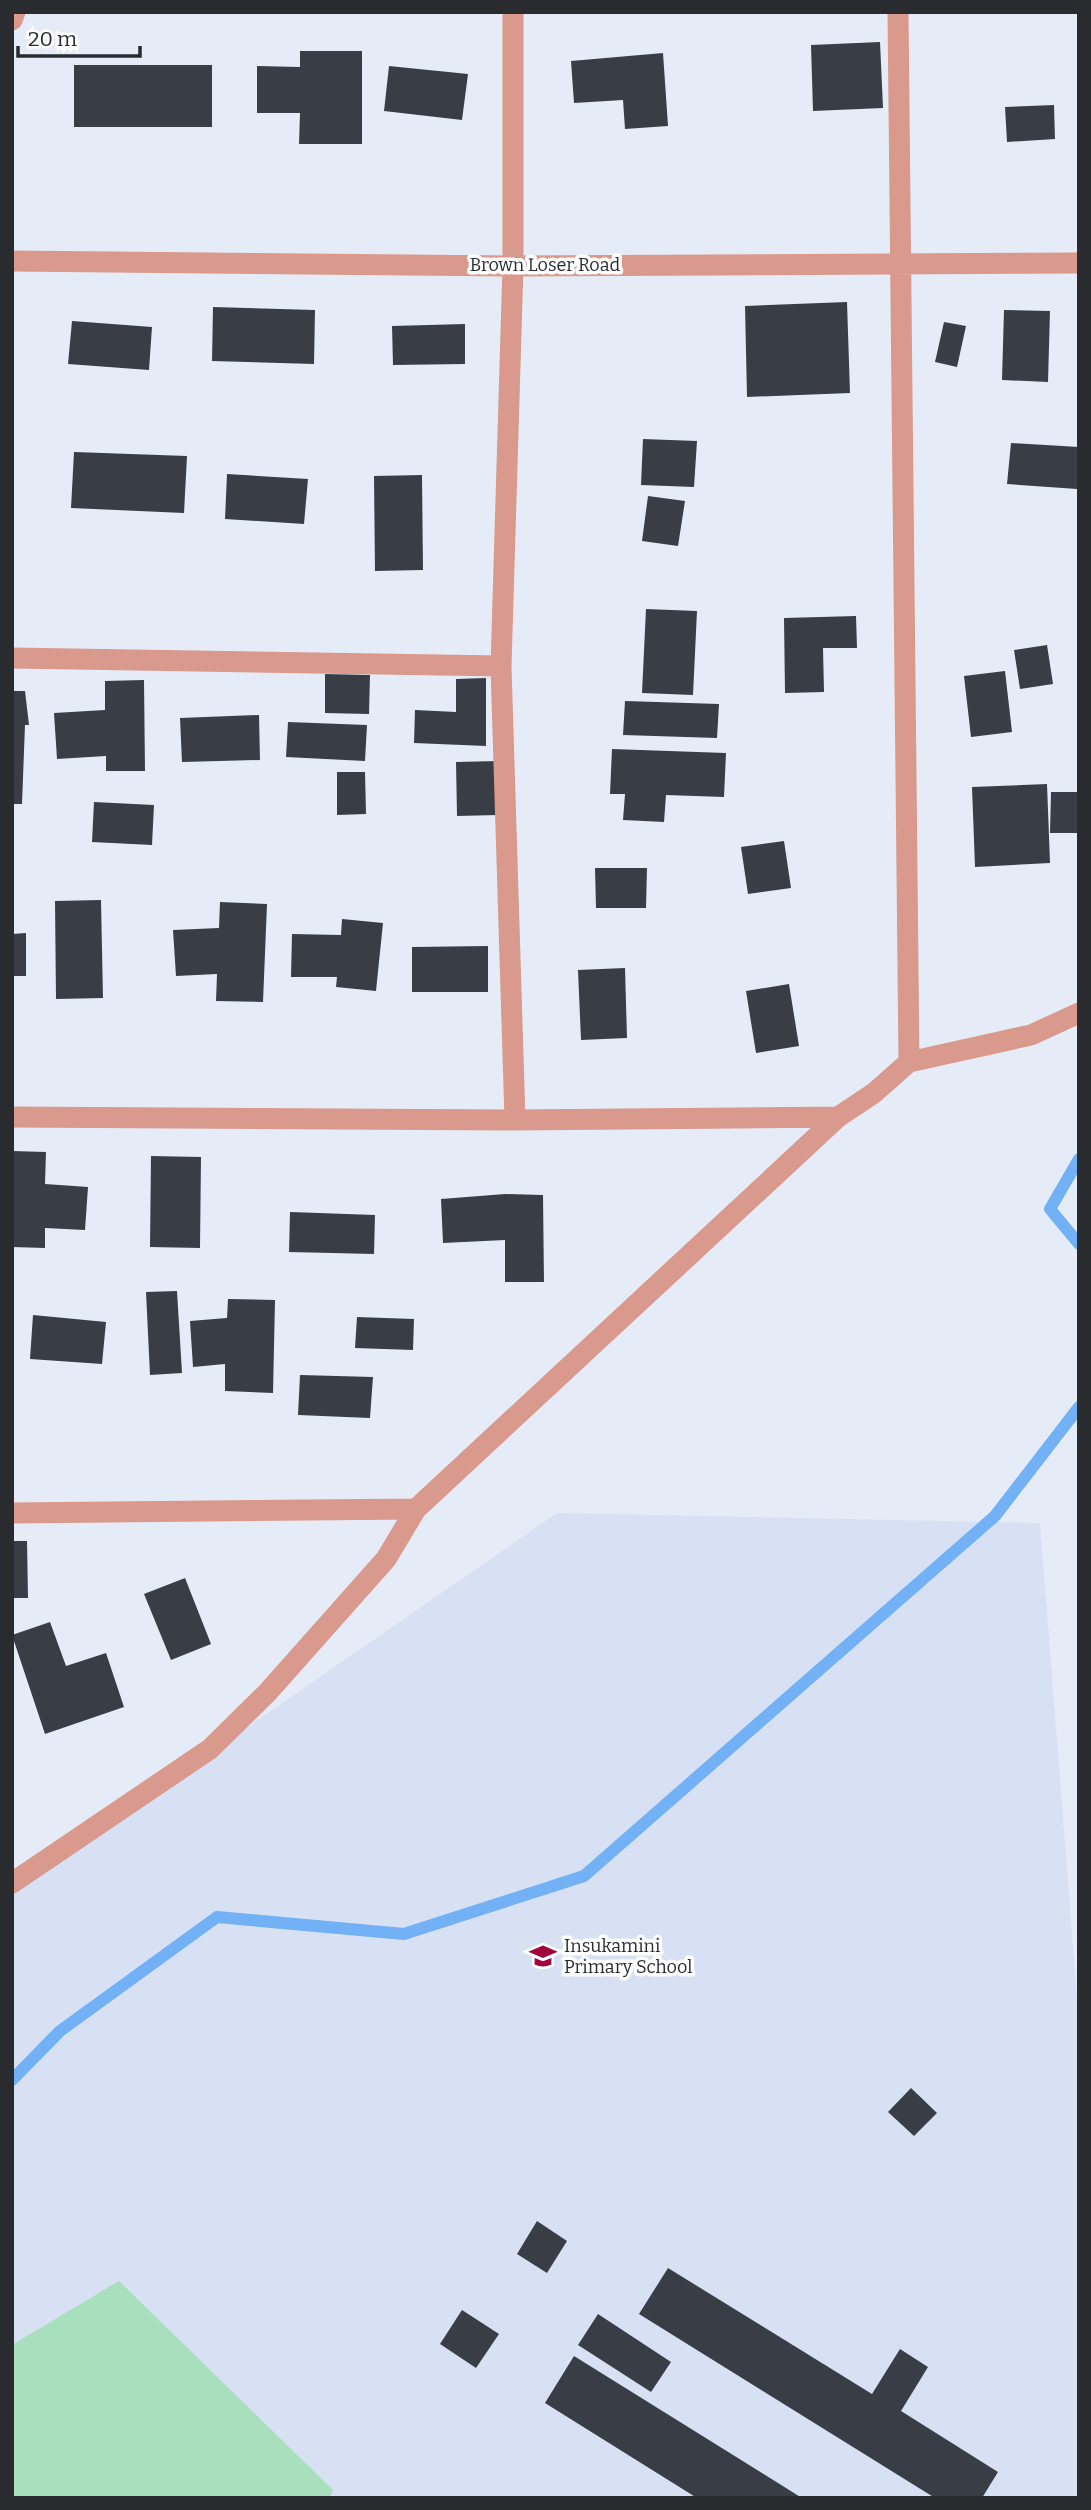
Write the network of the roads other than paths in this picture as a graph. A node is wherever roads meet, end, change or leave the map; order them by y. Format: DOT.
graph roads {
  1 [pos="15,12"];
  2 [pos="513,12"];
  3 [pos="898,12"];
  4 [pos="12,20"];
  5 [pos="12,261"];
  6 [pos="1079,263"];
  7 [pos="902,264"];
  8 [pos="513,266"];
  9 [pos="12,658"];
  10 [pos="501,666"];
  11 [pos="1079,1013"];
  12 [pos="909,1062"];
  13 [pos="12,1117"];
  14 [pos="838,1117"];
  15 [pos="515,1120"];
  16 [pos="416,1509"];
  17 [pos="12,1513"];
  18 [pos="12,1883"];
  1 -- 4 [label="street"];
  2 -- 8 [label="street"];
  3 -- 7 [label="street"];
  5 -- 8 [label="street, Brown Loser Road"];
  6 -- 7 [label="street, Brown Loser Road"];
  7 -- 8 [label="street, Brown Loser Road"];
  7 -- 12 [label="street"];
  8 -- 10 [label="street"];
  9 -- 10 [label="street"];
  10 -- 15 [label="street"];
  11 -- 12 [label="street"];
  12 -- 14 [label="street"];
  13 -- 15 [label="street"];
  14 -- 15 [label="street"];
  14 -- 16 [label="street"];
  16 -- 17 [label="street"];
  16 -- 18 [label="street"];
}
